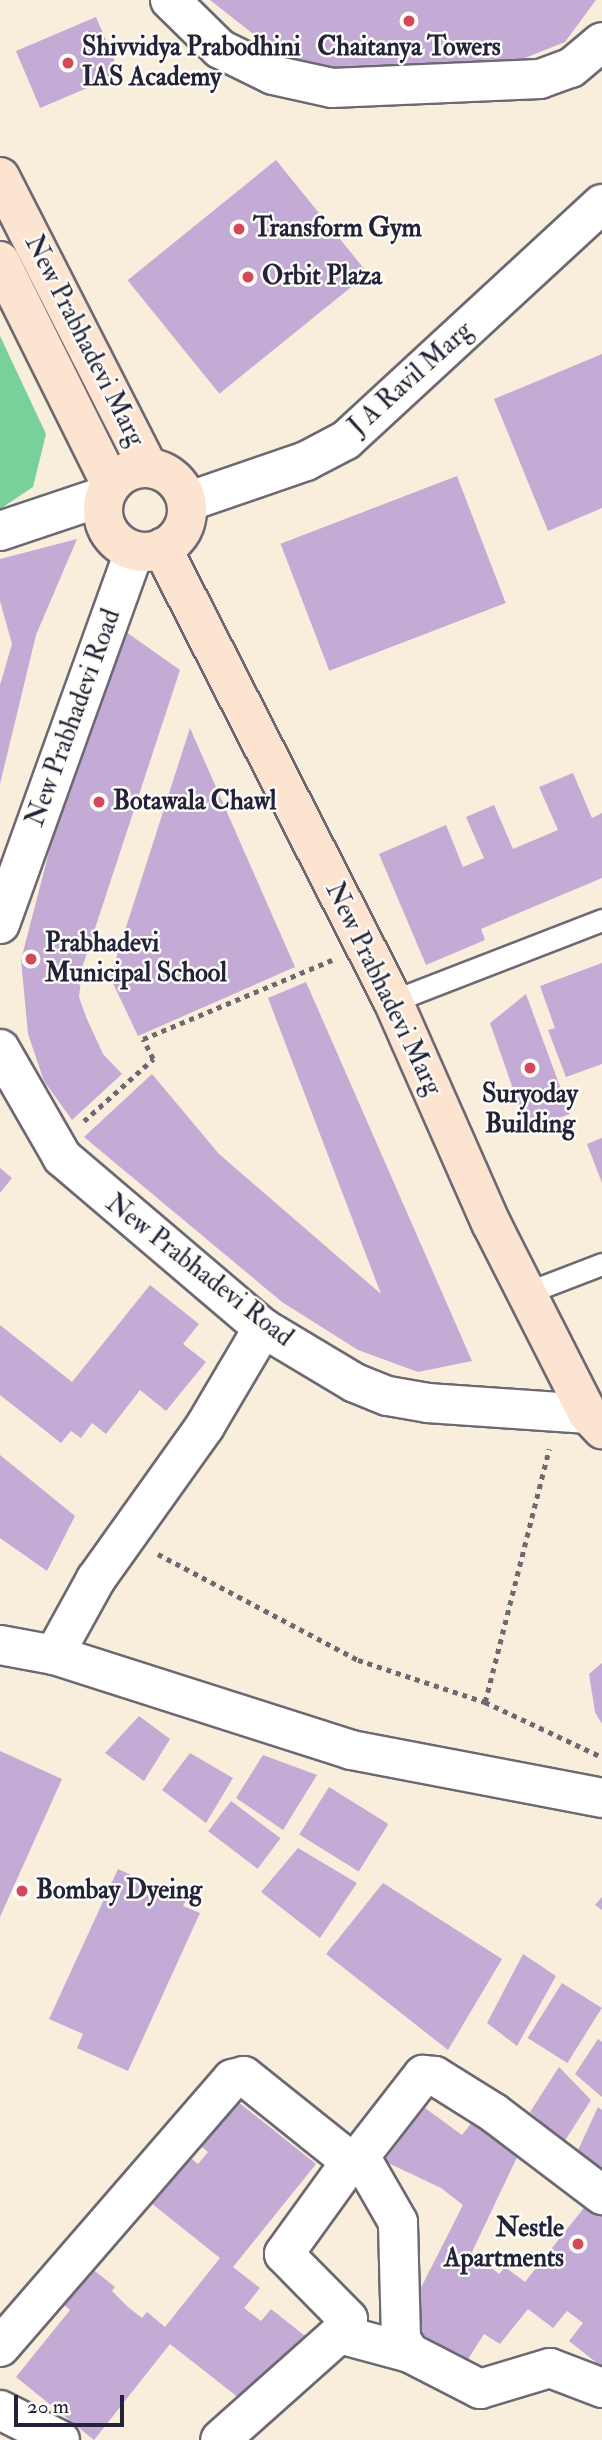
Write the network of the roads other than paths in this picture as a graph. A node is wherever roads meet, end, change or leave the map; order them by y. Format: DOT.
graph roads {
  1 [pos="170,0"];
  2 [pos="602,42"];
  3 [pos="0,177"];
  4 [pos="602,204"];
  5 [pos="0,261"];
  6 [pos="148,467"];
  7 [pos="107,490"];
  8 [pos="187,502"];
  9 [pos="0,531"];
  10 [pos="148,550"];
  11 [pos="602,920"];
  12 [pos="0,924"];
  13 [pos="393,1001"];
  14 [pos="0,1049"];
  15 [pos="602,1264"];
  16 [pos="529,1292"];
  17 [pos="263,1328"];
  18 [pos="581,1419"];
  19 [pos="0,1645"];
  20 [pos="54,1655"];
  21 [pos="602,1798"];
  22 [pos="602,2195"];
  23 [pos="339,2334"];
  24 [pos="0,2347"];
  25 [pos="410,2353"];
  26 [pos="602,2388"];
  27 [pos="0,2410"];
  28 [pos="60,2440"];
  29 [pos="220,2440"];
  1 -- 2 [label="street"];
  3 -- 6 [label="main road, New Prabhadevi Marg"];
  4 -- 8 [label="street, J A Ravil Marg"];
  5 -- 7 [label="main road, New Prabhadevi Marg"];
  6 -- 7 [label="main road, New Prabhadevi Marg"];
  6 -- 8 [label="main road, New Prabhadevi Marg"];
  7 -- 9 [label="street"];
  7 -- 10 [label="main road, New Prabhadevi Marg"];
  8 -- 10 [label="main road"];
  10 -- 12 [label="street, New Prabhadevi Road"];
  10 -- 13 [label="main road, New Prabhadevi Marg"];
  11 -- 13 [label="lane"];
  13 -- 16 [label="main road, New Prabhadevi Marg"];
  14 -- 17 [label="street, New Prabhadevi Road"];
  15 -- 16 [label="lane"];
  16 -- 18 [label="main road, New Prabhadevi Marg"];
  17 -- 18 [label="street, New Prabhadevi Road"];
  17 -- 20 [label="street"];
  19 -- 20 [label="street"];
  20 -- 21 [label="street"];
  22 -- 25 [label="street"];
  23 -- 24 [label="street"];
  23 -- 25 [label="street"];
  23 -- 29 [label="street"];
  25 -- 26 [label="street"];
  27 -- 28 [label="street"];
}
